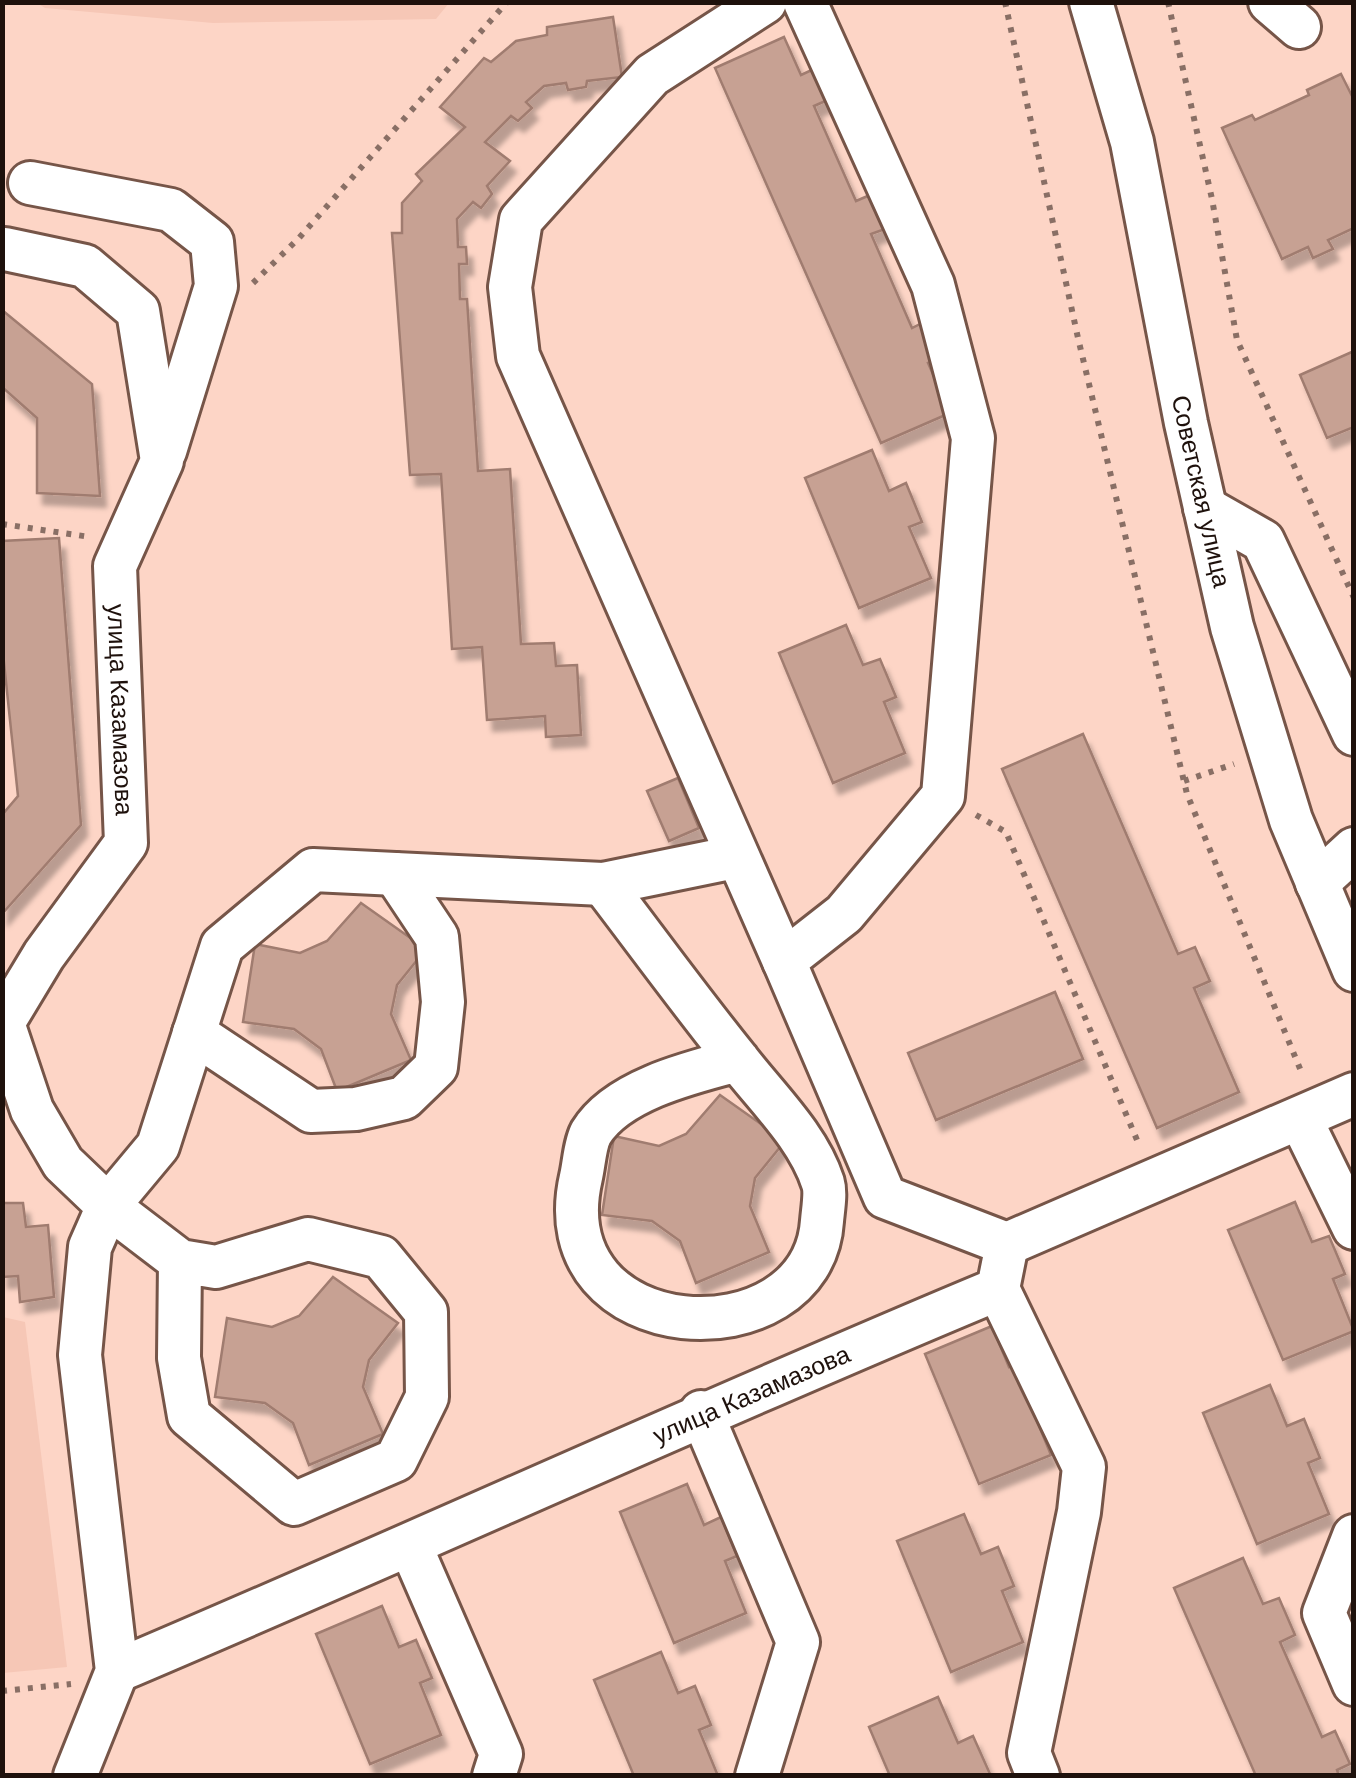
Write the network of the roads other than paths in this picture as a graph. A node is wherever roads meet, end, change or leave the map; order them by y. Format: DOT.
graph roads {
  1 [pos="765,2"];
  2 [pos="805,2"];
  3 [pos="1091,2"];
  4 [pos="30,183"];
  5 [pos="5,249"];
  6 [pos="162,461"];
  7 [pos="1205,508"];
  8 [pos="1354,734"];
  9 [pos="1354,849"];
  10 [pos="735,857"];
  11 [pos="395,874"];
  12 [pos="1317,883"];
  13 [pos="604,884"];
  14 [pos="784,961"];
  15 [pos="1354,970"];
  16 [pos="194,1032"];
  17 [pos="738,1060"];
  18 [pos="1323,1108"];
  19 [pos="108,1206"];
  20 [pos="1354,1228"];
  21 [pos="1007,1244"];
  22 [pos="180,1261"];
  23 [pos="998,1290"];
  24 [pos="701,1412"];
  25 [pos="1354,1536"];
  26 [pos="411,1546"];
  27 [pos="117,1671"];
  28 [pos="1354,1684"];
  29 [pos="75,1776"];
  30 [pos="494,1776"];
  31 [pos="757,1776"];
  32 [pos="1038,1776"];
  1 -- 10 [label="street"];
  2 -- 14 [label="street"];
  3 -- 7 [label="street, Советская улица"];
  4 -- 6 [label="street, улица Казамазова"];
  5 -- 6 [label="street"];
  6 -- 19 [label="street, улица Казамазова"];
  7 -- 8 [label="street"];
  7 -- 12 [label="street, Советская улица"];
  9 -- 12 [label="street"];
  10 -- 13 [label="street"];
  10 -- 14 [label="street"];
  11 -- 13 [label="street"];
  11 -- 16 [label="street"];
  11 -- 16 [label="street"];
  12 -- 15 [label="street, Советская улица"];
  13 -- 17 [label="street"];
  14 -- 21 [label="street"];
  16 -- 19 [label="street"];
  17 -- 17 [label="street"];
  18 -- 20 [label="street"];
  18 -- 21 [label="street"];
  19 -- 22 [label="street"];
  19 -- 27 [label="street"];
  21 -- 23 [label="street"];
  22 -- 22 [label="street"];
  23 -- 24 [label="street, улица Казамазова"];
  23 -- 32 [label="street"];
  24 -- 26 [label="street, улица Казамазова"];
  24 -- 31 [label="street"];
  25 -- 28 [label="street"];
  26 -- 27 [label="street, улица Казамазова"];
  26 -- 30 [label="street"];
  27 -- 29 [label="street"];
}
